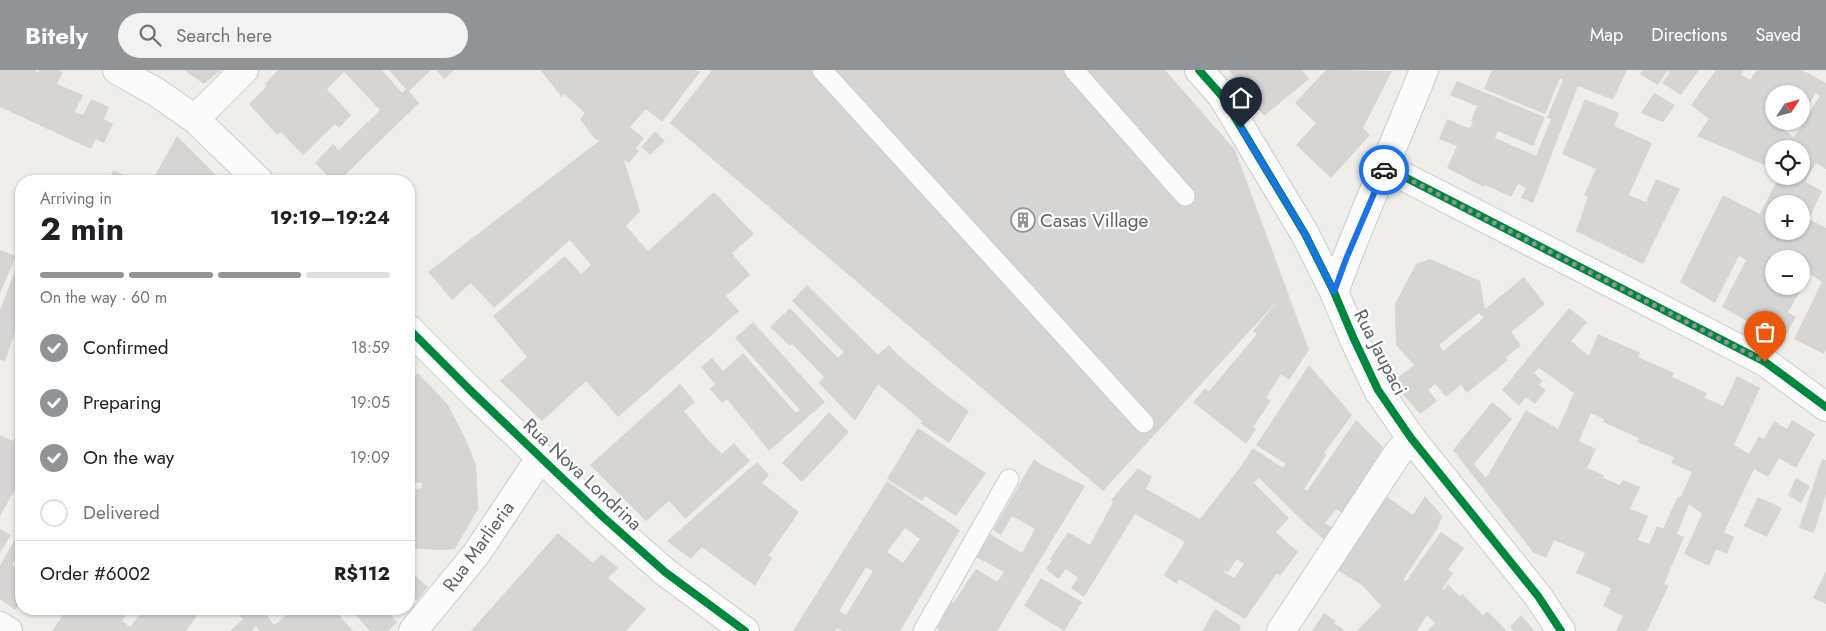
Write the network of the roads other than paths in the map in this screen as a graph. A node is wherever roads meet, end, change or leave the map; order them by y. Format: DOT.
graph roads {
  1 [pos="117,70"];
  2 [pos="244,70"];
  3 [pos="822,70"];
  4 [pos="1074,70"];
  5 [pos="1199,70"];
  6 [pos="1424,70"];
  7 [pos="195,119"];
  8 [pos="1385,167"];
  9 [pos="253,175"];
  10 [pos="1185,196"];
  11 [pos="1334,292"];
  12 [pos="415,335"];
  13 [pos="1826,407"];
  14 [pos="1144,423"];
  15 [pos="1411,438"];
  16 [pos="540,458"];
  17 [pos="1010,479"];
  18 [pos="0,626"];
  19 [pos="8,631"];
  20 [pos="413,631"];
  21 [pos="745,631"];
  22 [pos="923,631"];
  23 [pos="1281,631"];
  24 [pos="1561,631"];
  1 -- 7 [label="street"];
  2 -- 7 [label="street"];
  3 -- 14 [label="lane"];
  4 -- 10 [label="lane"];
  5 -- 11 [label="street, Rua Jaupaci"];
  6 -- 8 [label="street"];
  7 -- 9 [label="street"];
  8 -- 11 [label="street"];
  8 -- 13 [label="street"];
  11 -- 15 [label="street, Rua Jaupaci"];
  12 -- 16 [label="street, Rua Nova Londrina"];
  15 -- 23 [label="street"];
  15 -- 24 [label="street, Rua Jaupaci"];
  16 -- 20 [label="street, Rua Marlieria"];
  16 -- 21 [label="street, Rua Nova Londrina"];
  17 -- 22 [label="lane"];
  18 -- 19 [label="street"];
}
